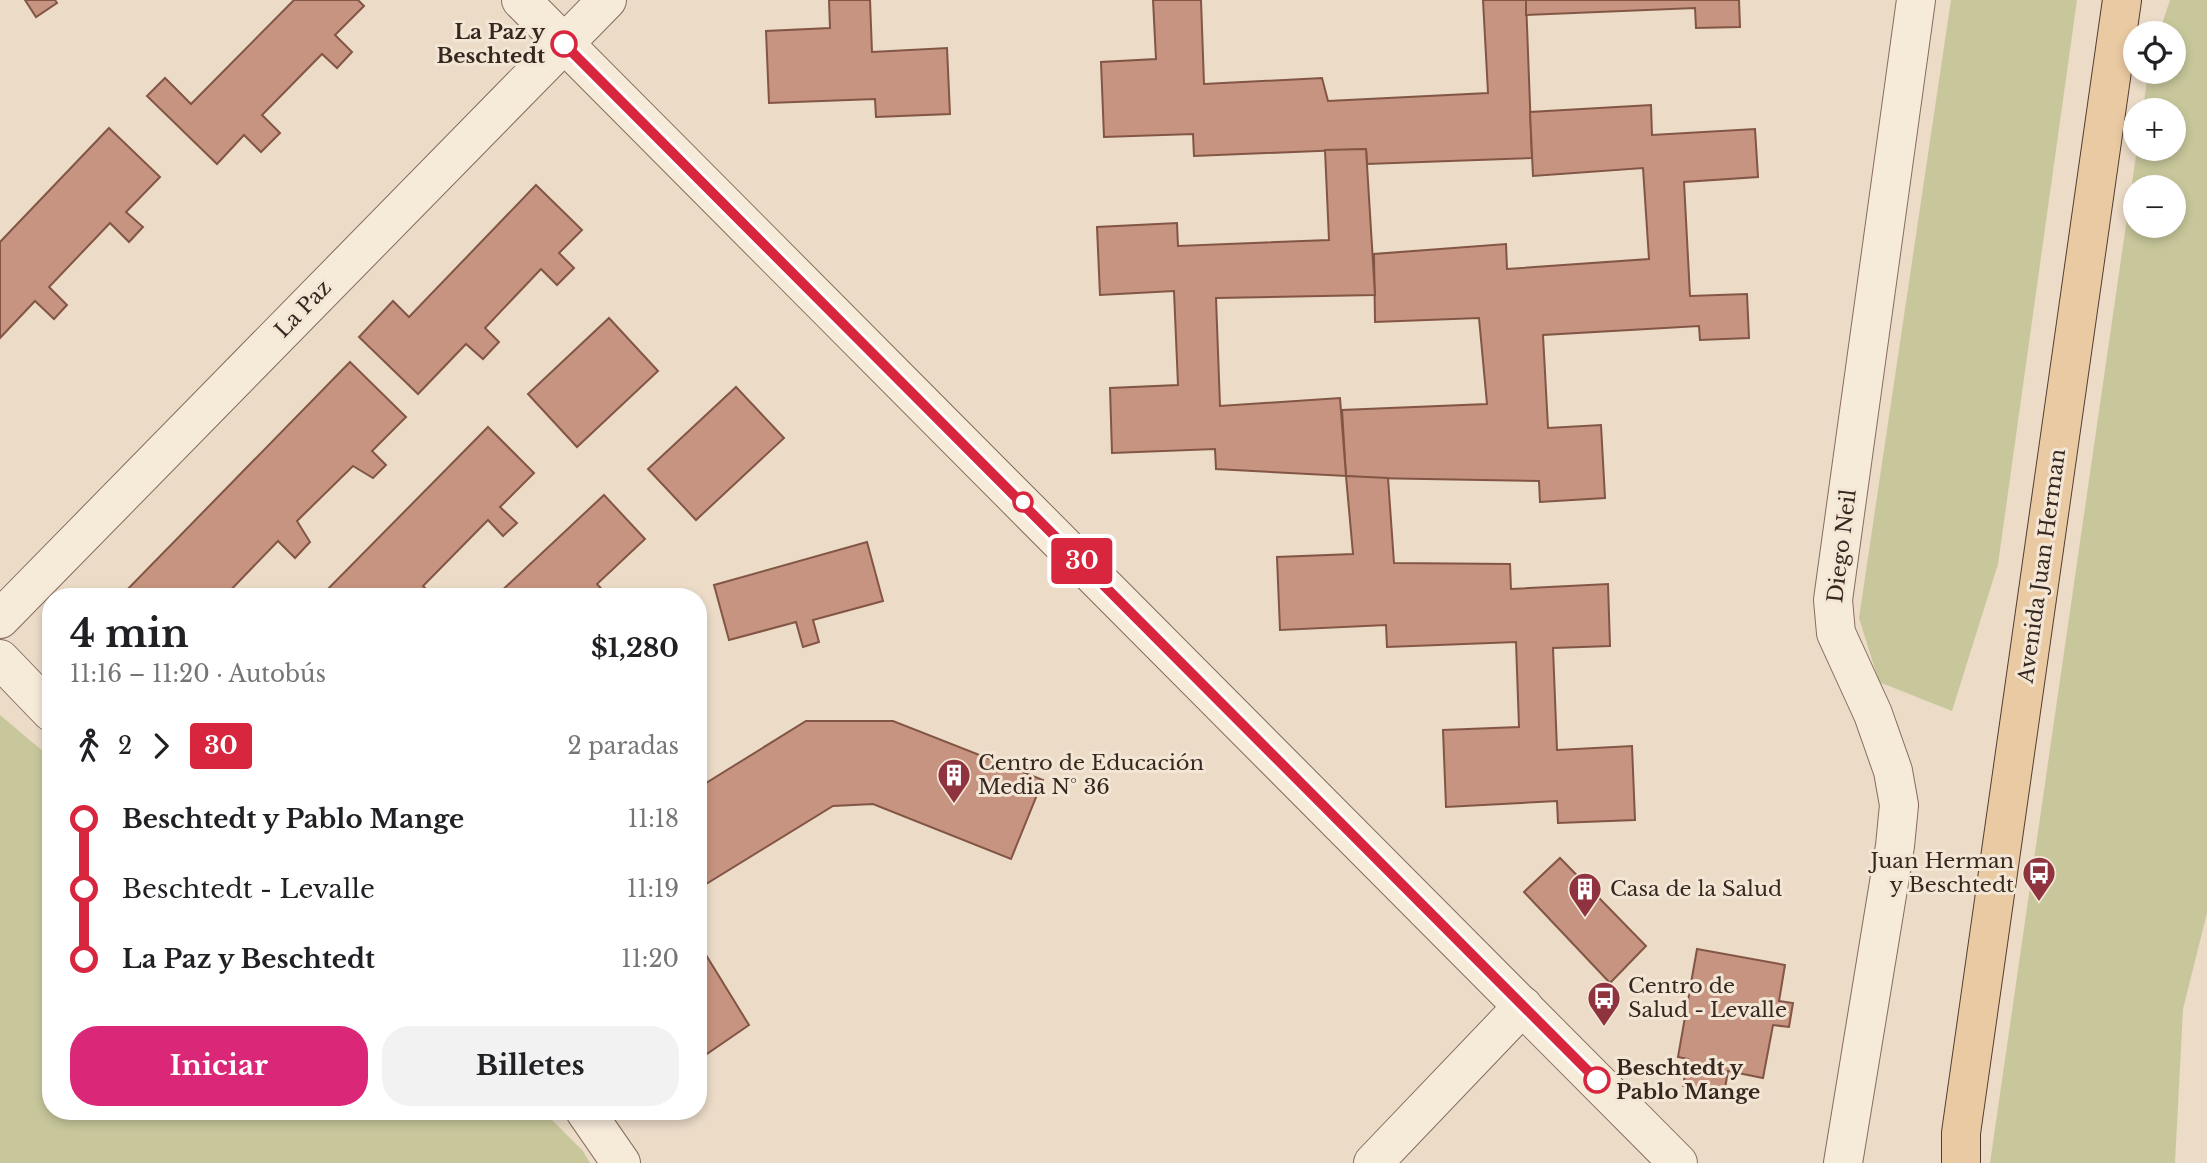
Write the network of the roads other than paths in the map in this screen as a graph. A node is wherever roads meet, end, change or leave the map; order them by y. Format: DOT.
graph roads {
  1 [pos="521,0"];
  2 [pos="607,0"];
  3 [pos="1916,0"];
  4 [pos="2123,5"];
  5 [pos="564,44"];
  6 [pos="0,619"];
  7 [pos="0,659"];
  8 [pos="42,703"];
  9 [pos="1523,1006"];
  10 [pos="590,1120"];
  11 [pos="1957,1153"];
  12 [pos="621,1163"];
  13 [pos="1373,1163"];
  14 [pos="1678,1163"];
  15 [pos="1843,1163"];
  1 -- 5 [label="street"];
  2 -- 5 [label="street, La Paz"];
  3 -- 15 [label="street, Diego Neil"];
  4 -- 11 [label="main road, Avenida Juan Herman"];
  5 -- 6 [label="street, La Paz"];
  5 -- 9 [label="street"];
  7 -- 8 [label="street"];
  9 -- 13 [label="street"];
  9 -- 14 [label="street"];
  10 -- 12 [label="street"];
}
